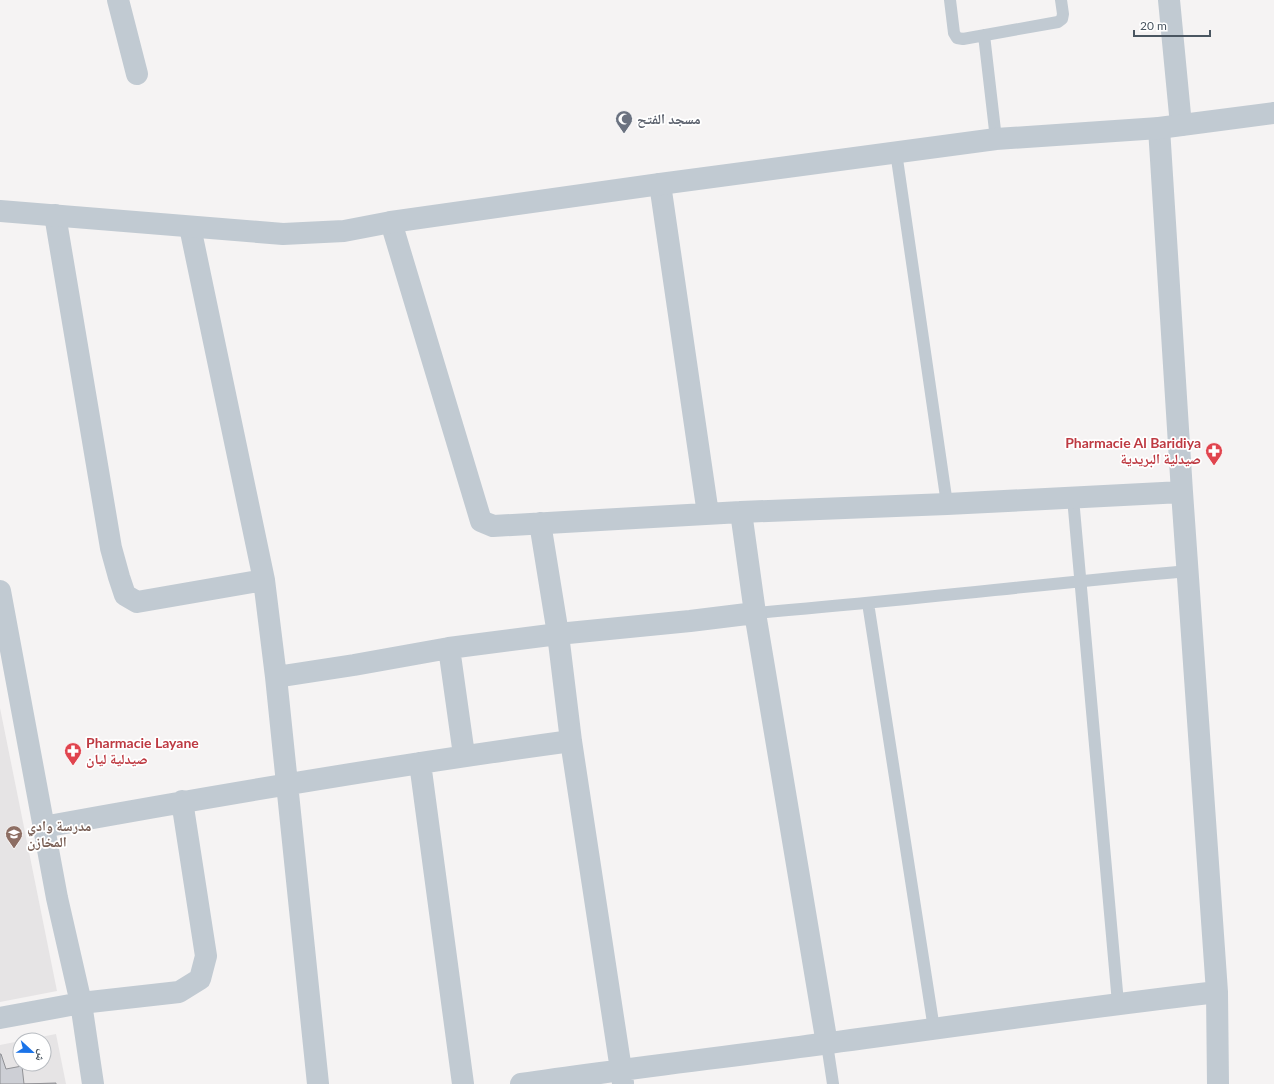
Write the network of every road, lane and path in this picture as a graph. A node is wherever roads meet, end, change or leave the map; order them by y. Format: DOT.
graph roads {
  1 [pos="118,0"];
  2 [pos="950,0"];
  3 [pos="1061,0"];
  4 [pos="1169,0"];
  5 [pos="984,35"];
  6 [pos="137,74"];
  7 [pos="1274,114"];
  8 [pos="1182,125"];
  9 [pos="1159,128"];
  10 [pos="996,139"];
  11 [pos="896,152"];
  12 [pos="660,184"];
  13 [pos="0,211"];
  14 [pos="55,215"];
  15 [pos="391,222"];
  16 [pos="190,228"];
  17 [pos="1182,492"];
  18 [pos="1073,498"];
  19 [pos="947,504"];
  20 [pos="741,512"];
  21 [pos="708,514"];
  22 [pos="540,523"];
  23 [pos="1188,572"];
  24 [pos="264,580"];
  25 [pos="1080,581"];
  26 [pos="0,591"];
  27 [pos="868,603"];
  28 [pos="755,613"];
  29 [pos="558,634"];
  30 [pos="449,648"];
  31 [pos="276,677"];
  32 [pos="571,741"];
  33 [pos="464,756"];
  34 [pos="420,763"];
  35 [pos="286,784"];
  36 [pos="182,802"];
  37 [pos="43,827"];
  38 [pos="1217,992"];
  39 [pos="1118,1003"];
  40 [pos="80,1004"];
  41 [pos="0,1018"];
  42 [pos="934,1029"];
  43 [pos="827,1044"];
  44 [pos="622,1076"];
  45 [pos="93,1084"];
  46 [pos="318,1084"];
  47 [pos="463,1084"];
  48 [pos="521,1084"];
  49 [pos="833,1084"];
  50 [pos="1218,1084"];
  1 -- 6 [label="street"];
  2 -- 5 [label="lane"];
  3 -- 5 [label="lane"];
  4 -- 8 [label="street"];
  5 -- 10 [label="lane"];
  7 -- 8 [label="street"];
  8 -- 9 [label="street"];
  9 -- 10 [label="street"];
  9 -- 17 [label="street"];
  10 -- 11 [label="street"];
  11 -- 12 [label="street"];
  11 -- 19 [label="lane"];
  12 -- 15 [label="street"];
  12 -- 21 [label="street"];
  13 -- 14 [label="street"];
  14 -- 16 [label="street"];
  14 -- 24 [label="street"];
  15 -- 16 [label="street"];
  15 -- 22 [label="street"];
  16 -- 24 [label="street"];
  17 -- 18 [label="street"];
  17 -- 23 [label="street"];
  18 -- 19 [label="street"];
  18 -- 25 [label="lane"];
  19 -- 20 [label="street"];
  20 -- 21 [label="street"];
  20 -- 28 [label="street"];
  21 -- 22 [label="street"];
  22 -- 29 [label="street"];
  23 -- 25 [label="lane"];
  23 -- 38 [label="street"];
  24 -- 31 [label="street"];
  25 -- 27 [label="lane"];
  25 -- 39 [label="lane"];
  26 -- 37 [label="street"];
  27 -- 28 [label="lane"];
  27 -- 42 [label="lane"];
  28 -- 29 [label="street"];
  28 -- 43 [label="street"];
  29 -- 30 [label="street"];
  29 -- 32 [label="street"];
  30 -- 31 [label="street"];
  30 -- 33 [label="street"];
  31 -- 35 [label="street"];
  32 -- 33 [label="street"];
  32 -- 44 [label="street"];
  33 -- 34 [label="street"];
  34 -- 35 [label="street"];
  34 -- 47 [label="street"];
  35 -- 36 [label="street"];
  35 -- 46 [label="street"];
  36 -- 37 [label="street"];
  36 -- 40 [label="street"];
  37 -- 40 [label="street"];
  38 -- 39 [label="street"];
  38 -- 50 [label="street"];
  39 -- 42 [label="street"];
  40 -- 41 [label="street"];
  40 -- 45 [label="street"];
  42 -- 43 [label="street"];
  43 -- 44 [label="street"];
  43 -- 49 [label="lane"];
  44 -- 48 [label="street"];
}
